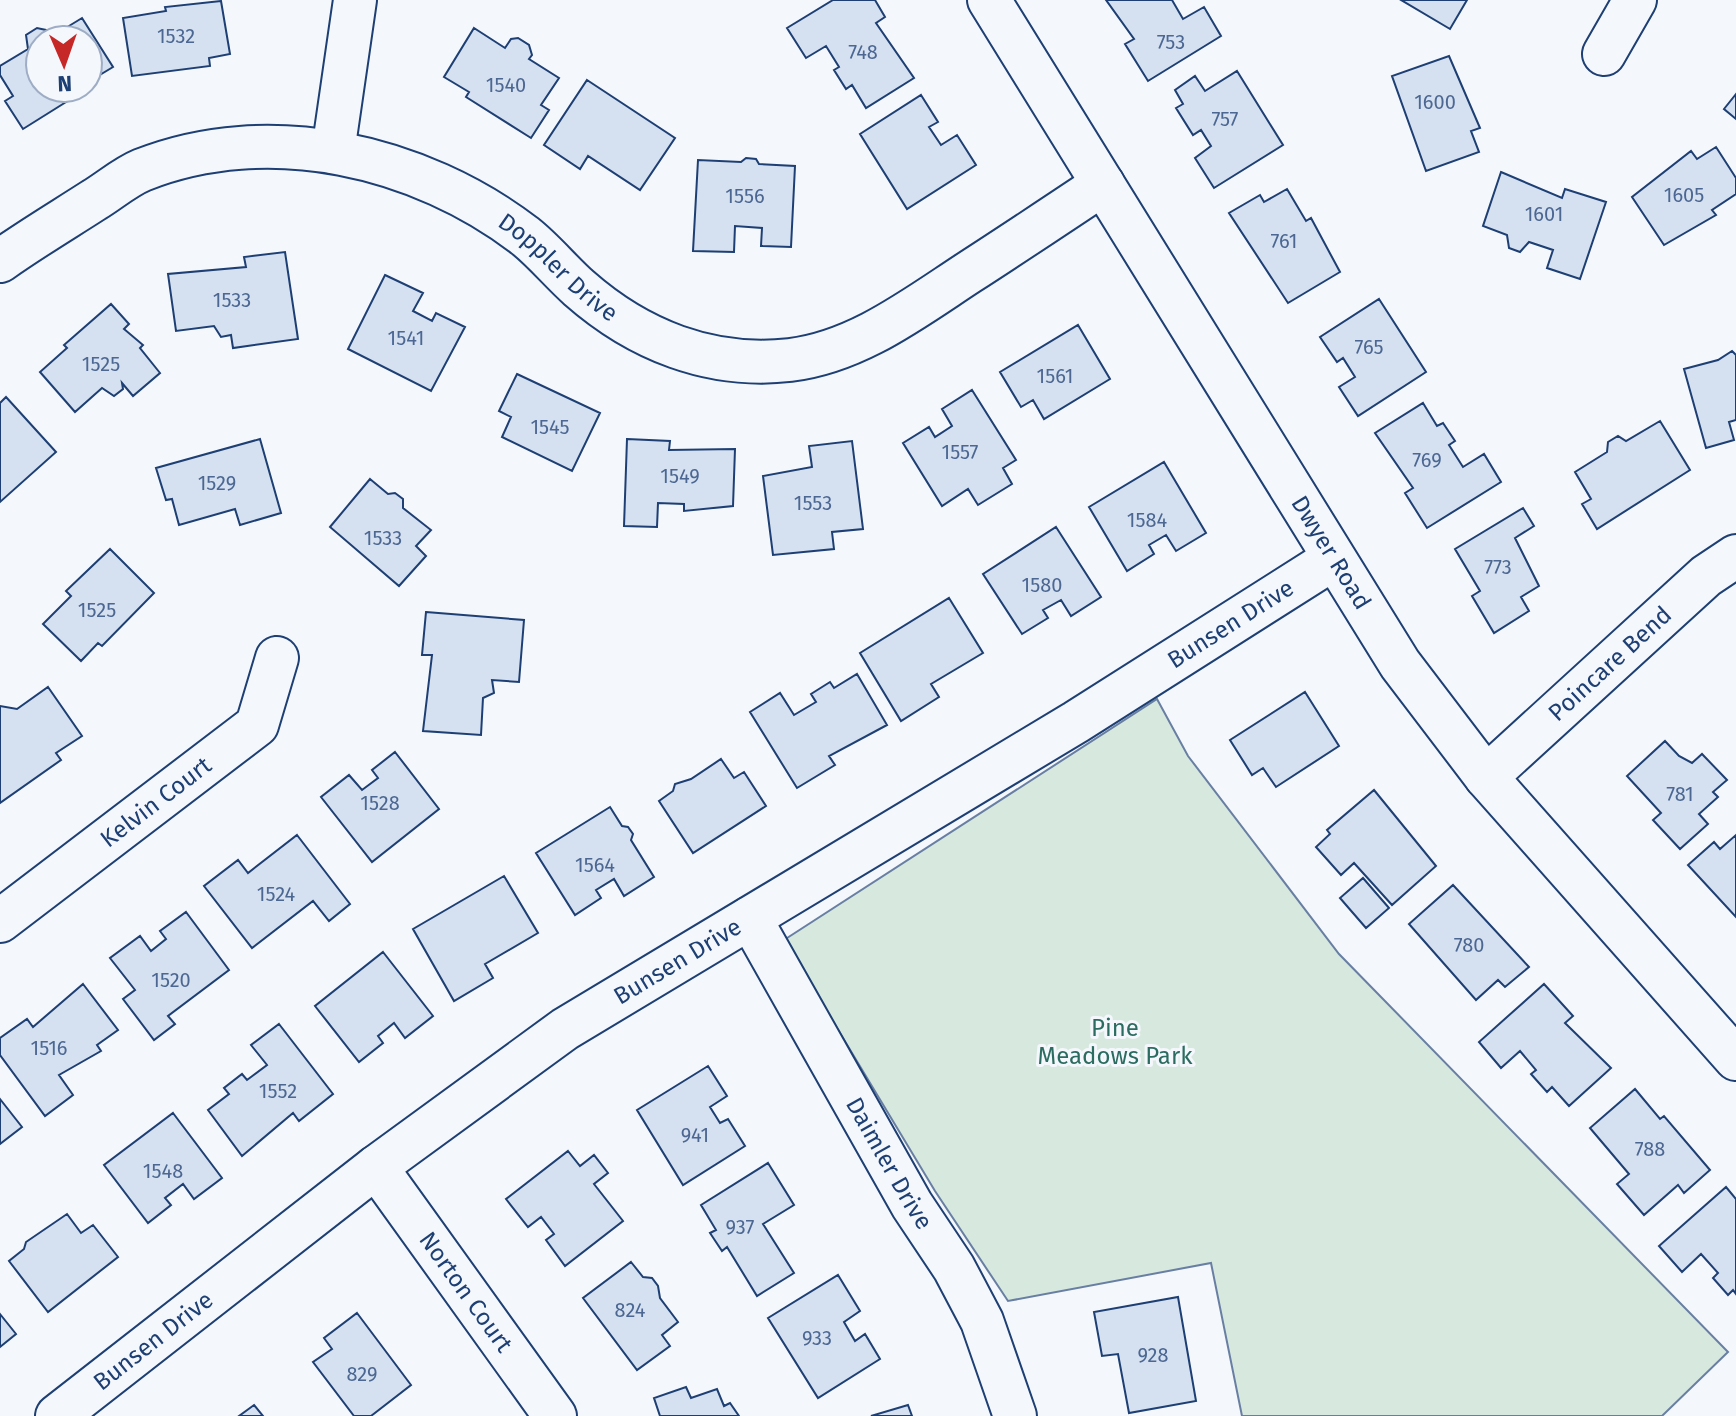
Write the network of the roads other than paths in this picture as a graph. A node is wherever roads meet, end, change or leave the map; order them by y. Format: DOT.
graph roads {
  1 [pos="355,0"];
  2 [pos="989,0"];
  3 [pos="1635,0"];
  4 [pos="1604,54"];
  5 [pos="333,152"];
  6 [pos="1103,184"];
  7 [pos="0,261"];
  8 [pos="1736,556"];
  9 [pos="1333,559"];
  10 [pos="277,658"];
  11 [pos="1486,777"];
  12 [pos="750,918"];
  13 [pos="0,921"];
  14 [pos="1736,1059"];
  15 [pos="376,1167"];
  16 [pos="57,1416"];
  17 [pos="555,1416"];
  18 [pos="1015,1416"];
  1 -- 5 [label="street"];
  2 -- 6 [label="street, Dwyer Road"];
  3 -- 4 [label="street"];
  5 -- 6 [label="street, Doppler Drive"];
  5 -- 7 [label="street, Doppler Drive"];
  6 -- 9 [label="street, Dwyer Road"];
  8 -- 11 [label="street, Poincare Bend"];
  9 -- 11 [label="street, Dwyer Road"];
  9 -- 12 [label="street, Bunsen Drive"];
  10 -- 13 [label="street, Kelvin Court"];
  11 -- 14 [label="street, Dwyer Road"];
  12 -- 15 [label="street, Bunsen Drive"];
  12 -- 18 [label="street, Daimler Drive"];
  15 -- 16 [label="street, Bunsen Drive"];
  15 -- 17 [label="street, Norton Court"];
}
